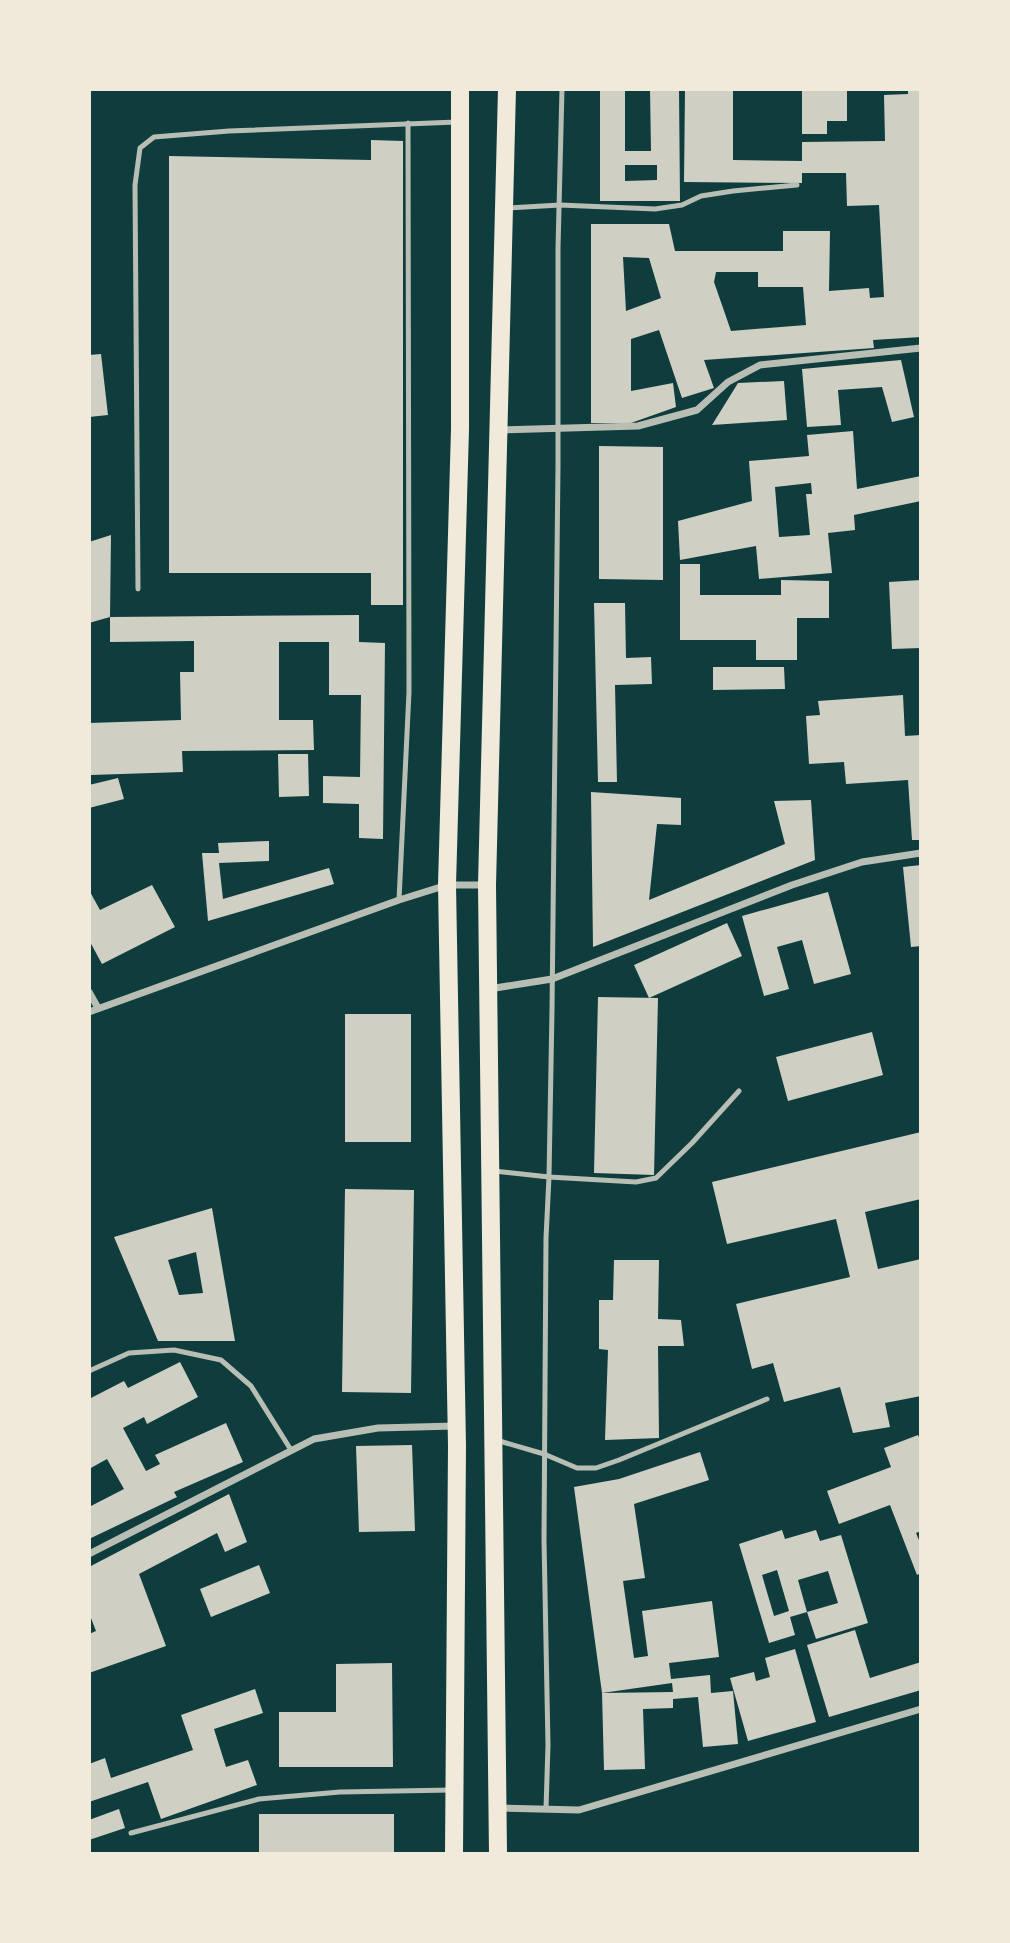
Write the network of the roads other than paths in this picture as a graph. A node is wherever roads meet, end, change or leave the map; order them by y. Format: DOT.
graph roads {
  1 [pos="460,89"];
  2 [pos="507,89"];
  3 [pos="562,89"];
  4 [pos="460,122"];
  5 [pos="408,123"];
  6 [pos="797,185"];
  7 [pos="559,205"];
  8 [pos="504,208"];
  9 [pos="921,348"];
  10 [pos="558,428"];
  11 [pos="499,430"];
  12 [pos="138,589"];
  13 [pos="921,853"];
  14 [pos="487,885"];
  15 [pos="447,886"];
  16 [pos="399,901"];
  17 [pos="552,979"];
  18 [pos="488,989"];
  19 [pos="89,992"];
  20 [pos="99,1008"];
  21 [pos="89,1012"];
  22 [pos="739,1091"];
  23 [pos="491,1171"];
  24 [pos="549,1177"];
  25 [pos="89,1371"];
  26 [pos="767,1399"];
  27 [pos="457,1426"];
  28 [pos="493,1439"];
  29 [pos="291,1450"];
  30 [pos="544,1454"];
  31 [pos="89,1554"];
  32 [pos="921,1709"];
  33 [pos="455,1790"];
  34 [pos="497,1808"];
  35 [pos="546,1810"];
  36 [pos="131,1833"];
  37 [pos="454,1854"];
  38 [pos="498,1854"];
  1 -- 4 [label="main road"];
  2 -- 8 [label="main road"];
  3 -- 7 [label="lane"];
  4 -- 5 [label="lane"];
  4 -- 15 [label="main road"];
  5 -- 12 [label="lane"];
  5 -- 16 [label="lane"];
  6 -- 7 [label="lane"];
  7 -- 8 [label="lane"];
  7 -- 10 [label="lane"];
  8 -- 11 [label="main road"];
  9 -- 10 [label="street"];
  10 -- 11 [label="street"];
  10 -- 17 [label="lane"];
  11 -- 14 [label="main road"];
  13 -- 17 [label="street"];
  14 -- 15 [label="street"];
  14 -- 18 [label="main road"];
  15 -- 16 [label="street"];
  15 -- 27 [label="main road"];
  16 -- 20 [label="street"];
  17 -- 18 [label="street"];
  17 -- 24 [label="lane"];
  18 -- 23 [label="main road"];
  19 -- 20 [label="street"];
  20 -- 21 [label="street"];
  22 -- 24 [label="lane"];
  23 -- 24 [label="lane"];
  23 -- 28 [label="main road"];
  24 -- 30 [label="lane"];
  25 -- 29 [label="lane"];
  26 -- 30 [label="lane"];
  27 -- 29 [label="street"];
  27 -- 33 [label="main road"];
  28 -- 30 [label="lane"];
  28 -- 34 [label="main road"];
  29 -- 31 [label="street"];
  30 -- 35 [label="lane"];
  32 -- 35 [label="street"];
  33 -- 36 [label="lane"];
  33 -- 37 [label="main road"];
  34 -- 35 [label="street"];
  34 -- 38 [label="main road"];
}
